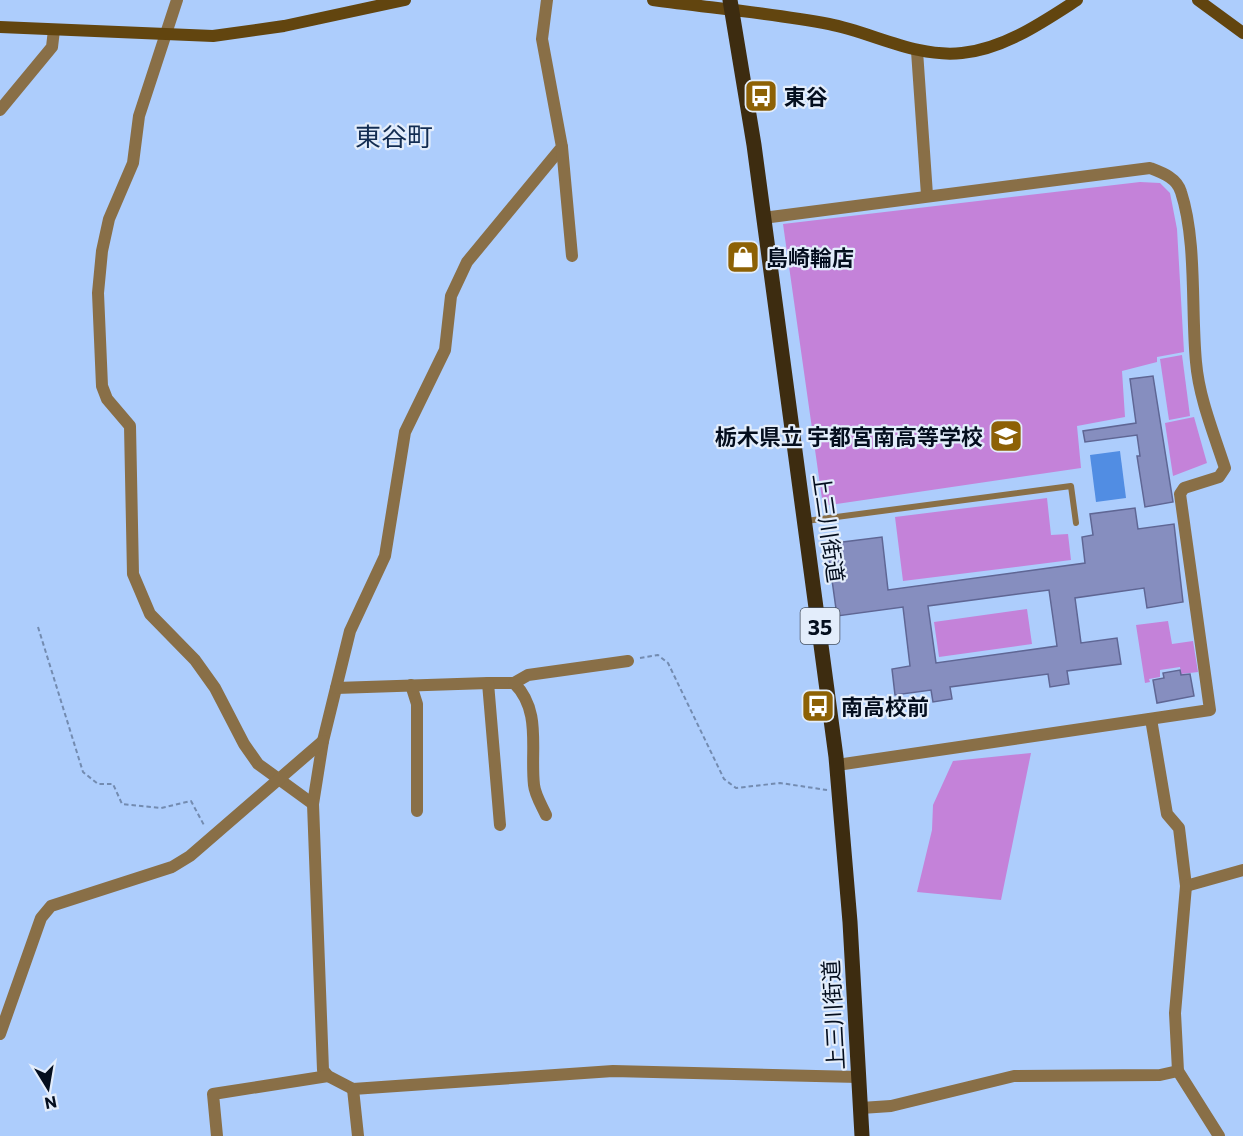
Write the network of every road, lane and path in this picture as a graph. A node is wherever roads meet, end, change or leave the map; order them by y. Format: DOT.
graph roads {
  1 [pos="177,0"];
  2 [pos="405,0"];
  3 [pos="547,0"];
  4 [pos="653,0"];
  5 [pos="1077,0"];
  6 [pos="1198,0"];
  7 [pos="731,5"];
  8 [pos="0,27"];
  9 [pos="54,30"];
  10 [pos="1243,33"];
  11 [pos="166,36"];
  12 [pos="916,51"];
  13 [pos="0,110"];
  14 [pos="562,147"];
  15 [pos="927,195"];
  16 [pos="763,218"];
  17 [pos="572,256"];
  18 [pos="806,521"];
  19 [pos="1076,523"];
  20 [pos="38,627"];
  21 [pos="628,661"];
  22 [pos="514,682"];
  23 [pos="488,683"];
  24 [pos="411,685"];
  25 [pos="336,688"];
  26 [pos="1151,719"];
  27 [pos="323,741"];
  28 [pos="837,765"];
  29 [pos="277,780"];
  30 [pos="840,790"];
  31 [pos="313,804"];
  32 [pos="417,811"];
  33 [pos="546,815"];
  34 [pos="500,825"];
  35 [pos="211,838"];
  36 [pos="1243,870"];
  37 [pos="1186,886"];
  38 [pos="0,1034"];
  39 [pos="1178,1071"];
  40 [pos="328,1076"];
  41 [pos="859,1077"];
  42 [pos="353,1089"];
  43 [pos="861,1108"];
  44 [pos="217,1136"];
  45 [pos="358,1136"];
  46 [pos="862,1136"];
  47 [pos="1219,1136"];
  1 -- 11 [label="street"];
  2 -- 11 [label="main road"];
  3 -- 14 [label="street"];
  4 -- 7 [label="main road"];
  5 -- 12 [label="main road"];
  6 -- 10 [label="main road"];
  7 -- 12 [label="main road"];
  7 -- 16 [label="main road, 上三川街道 / 35"];
  8 -- 9 [label="main road"];
  9 -- 11 [label="main road"];
  9 -- 13 [label="street"];
  11 -- 29 [label="street"];
  12 -- 15 [label="street"];
  14 -- 17 [label="street"];
  14 -- 25 [label="street"];
  15 -- 16 [label="street"];
  15 -- 26 [label="street"];
  16 -- 18 [label="main road, 上三川街道 / 35"];
  18 -- 19 [label="lane"];
  18 -- 28 [label="main road, 上三川街道 / 35"];
  20 -- 35 [label="path"];
  21 -- 22 [label="street"];
  21 -- 30 [label="path"];
  22 -- 23 [label="street"];
  22 -- 33 [label="street"];
  23 -- 24 [label="street"];
  23 -- 34 [label="street"];
  24 -- 25 [label="street"];
  24 -- 32 [label="street"];
  25 -- 27 [label="street"];
  26 -- 28 [label="street"];
  26 -- 37 [label="street"];
  27 -- 29 [label="street"];
  27 -- 31 [label="street"];
  28 -- 30 [label="main road, 上三川街道 / 35"];
  29 -- 31 [label="street"];
  29 -- 35 [label="street"];
  30 -- 41 [label="main road, 上三川街道 / 35"];
  31 -- 40 [label="street"];
  35 -- 38 [label="street"];
  36 -- 37 [label="street"];
  37 -- 39 [label="street"];
  39 -- 43 [label="street"];
  39 -- 47 [label="street"];
  40 -- 42 [label="street"];
  40 -- 44 [label="street"];
  41 -- 42 [label="street"];
  41 -- 43 [label="main road, 上三川街道 / 35"];
  42 -- 45 [label="street"];
  43 -- 46 [label="main road, 上三川街道 / 35"];
}
